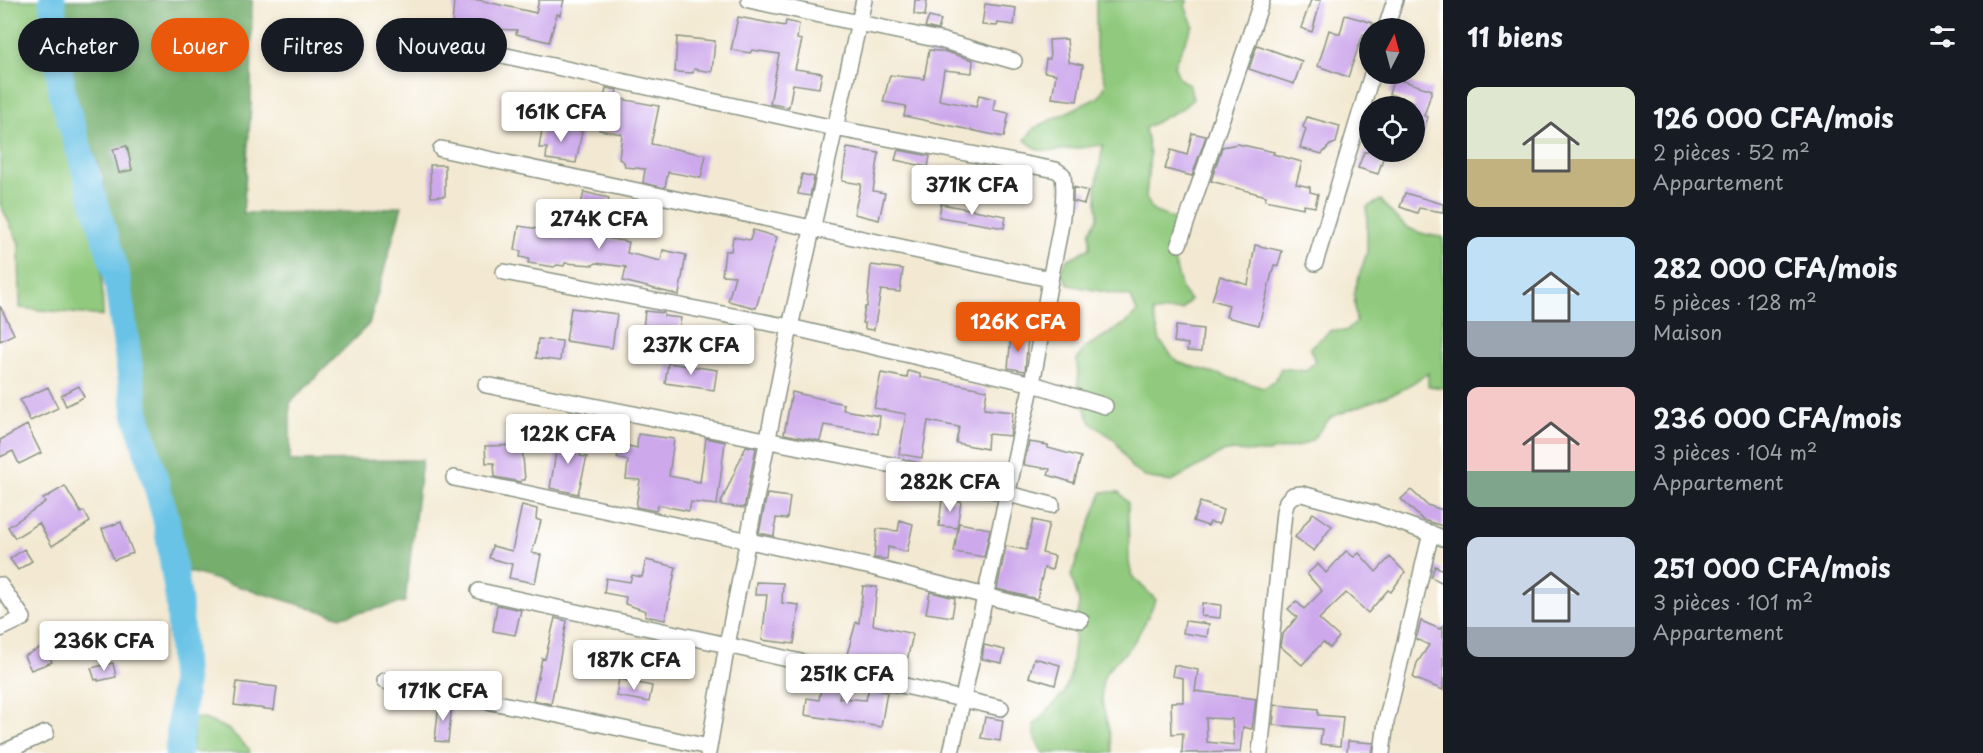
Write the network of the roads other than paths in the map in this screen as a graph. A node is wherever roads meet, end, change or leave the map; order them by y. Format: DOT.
graph roads {
  1 [pos="749,0"];
  2 [pos="864,0"];
  3 [pos="1262,0"];
  4 [pos="1395,0"];
  5 [pos="1389,18"];
  6 [pos="858,22"];
  7 [pos="507,56"];
  8 [pos="1014,61"];
  9 [pos="1369,84"];
  10 [pos="834,128"];
  11 [pos="441,149"];
  12 [pos="812,228"];
  13 [pos="1179,244"];
  14 [pos="1315,263"];
  15 [pos="504,272"];
  16 [pos="1050,279"];
  17 [pos="790,327"];
  18 [pos="1033,384"];
  19 [pos="486,385"];
  20 [pos="1105,406"];
  21 [pos="769,441"];
  22 [pos="454,478"];
  23 [pos="1008,494"];
  24 [pos="1052,505"];
  25 [pos="1437,536"];
  26 [pos="748,542"];
  27 [pos="0,585"];
  28 [pos="478,591"];
  29 [pos="986,594"];
  30 [pos="1081,620"];
  31 [pos="0,629"];
  32 [pos="727,645"];
  33 [pos="384,681"];
  34 [pos="963,700"];
  35 [pos="1001,708"];
  36 [pos="46,733"];
  37 [pos="709,750"];
  38 [pos="2,753"];
  39 [pos="951,753"];
  40 [pos="1260,753"];
  41 [pos="1383,753"];
  1 -- 6 [label="street"];
  2 -- 6 [label="street"];
  3 -- 13 [label="street"];
  4 -- 5 [label="street"];
  6 -- 8 [label="street"];
  6 -- 10 [label="street"];
  7 -- 10 [label="street"];
  9 -- 14 [label="street"];
  10 -- 12 [label="street"];
  10 -- 16 [label="street"];
  11 -- 12 [label="street"];
  12 -- 16 [label="street"];
  12 -- 17 [label="street"];
  15 -- 17 [label="street"];
  16 -- 18 [label="street"];
  17 -- 18 [label="street"];
  17 -- 21 [label="street"];
  18 -- 20 [label="street"];
  18 -- 23 [label="street"];
  19 -- 21 [label="street"];
  21 -- 23 [label="street"];
  21 -- 26 [label="street"];
  22 -- 26 [label="street"];
  23 -- 24 [label="street"];
  23 -- 29 [label="street"];
  25 -- 40 [label="street"];
  25 -- 41 [label="street"];
  26 -- 29 [label="street"];
  26 -- 32 [label="street"];
  27 -- 31 [label="street"];
  28 -- 32 [label="street"];
  29 -- 30 [label="street"];
  29 -- 34 [label="street"];
  32 -- 34 [label="street"];
  32 -- 37 [label="street"];
  33 -- 37 [label="street"];
  34 -- 35 [label="street"];
  34 -- 39 [label="street"];
  36 -- 38 [label="street"];
}
